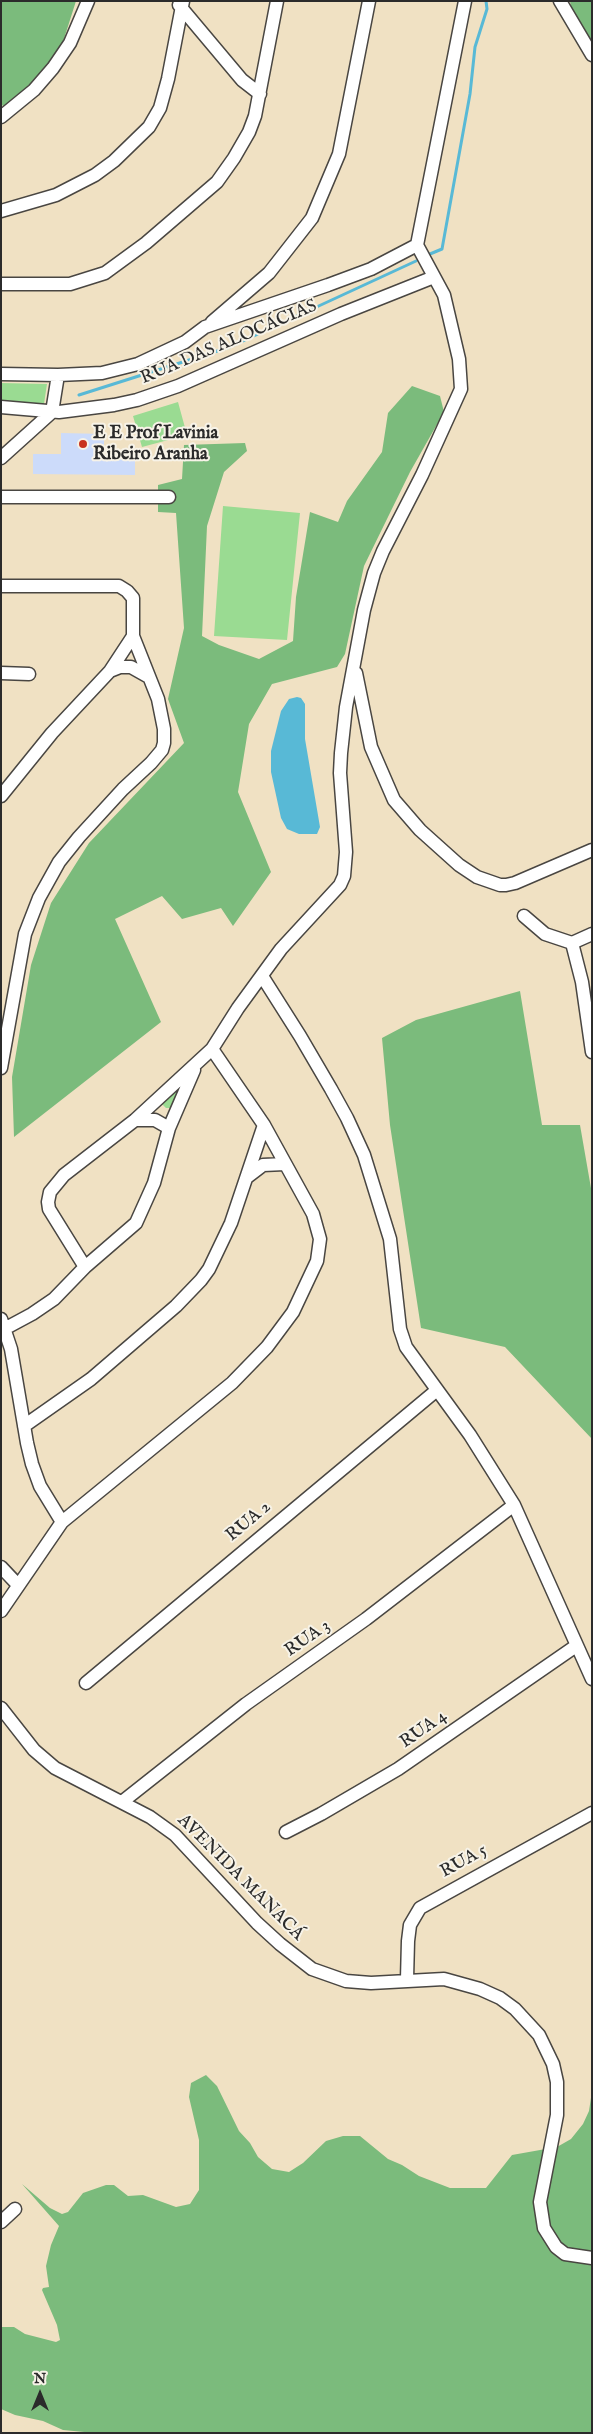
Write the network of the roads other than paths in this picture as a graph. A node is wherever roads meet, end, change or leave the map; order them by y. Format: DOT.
graph roads {
  1 [pos="88,1"];
  2 [pos="277,1"];
  3 [pos="369,1"];
  4 [pos="465,1"];
  5 [pos="560,1"];
  6 [pos="180,4"];
  7 [pos="592,55"];
  8 [pos="260,94"];
  9 [pos="1,117"];
  10 [pos="1,211"];
  11 [pos="417,245"];
  12 [pos="434,277"];
  13 [pos="1,284"];
  14 [pos="246,294"];
  15 [pos="257,310"];
  16 [pos="205,328"];
  17 [pos="1,374"];
  18 [pos="58,375"];
  19 [pos="1,407"];
  20 [pos="52,412"];
  21 [pos="1,458"];
  22 [pos="1,497"];
  23 [pos="170,497"];
  24 [pos="1,586"];
  25 [pos="133,636"];
  26 [pos="355,666"];
  27 [pos="110,671"];
  28 [pos="1,673"];
  29 [pos="29,674"];
  30 [pos="147,676"];
  31 [pos="1,796"];
  32 [pos="592,850"];
  33 [pos="524,916"];
  34 [pos="592,934"];
  35 [pos="572,943"];
  36 [pos="262,976"];
  37 [pos="582,982"];
  38 [pos="592,993"];
  39 [pos="592,1047"];
  40 [pos="212,1049"];
  41 [pos="196,1067"];
  42 [pos="1,1068"];
  43 [pos="135,1120"];
  44 [pos="264,1125"];
  45 [pos="169,1128"];
  46 [pos="285,1164"];
  47 [pos="246,1178"];
  48 [pos="85,1267"];
  49 [pos="3,1323"];
  50 [pos="437,1390"];
  51 [pos="24,1426"];
  52 [pos="514,1506"];
  53 [pos="62,1522"];
  54 [pos="1,1567"];
  55 [pos="18,1585"];
  56 [pos="1,1611"];
  57 [pos="576,1646"];
  58 [pos="592,1679"];
  59 [pos="86,1683"];
  60 [pos="1,1708"];
  61 [pos="122,1802"];
  62 [pos="592,1813"];
  63 [pos="286,1832"];
  64 [pos="407,1979"];
  65 [pos="15,2209"];
  66 [pos="1,2222"];
  67 [pos="592,2258"];
  1 -- 9 [label="street"];
  2 -- 8 [label="street"];
  3 -- 14 [label="street"];
  4 -- 11 [label="street"];
  5 -- 7 [label="street"];
  6 -- 8 [label="street"];
  6 -- 10 [label="street"];
  8 -- 13 [label="street"];
  11 -- 12 [label="street"];
  11 -- 15 [label="street"];
  12 -- 20 [label="street, RUA DAS ALOCÁCIAS"];
  12 -- 26 [label="street"];
  14 -- 15 [label="street"];
  14 -- 16 [label="street"];
  15 -- 16 [label="street"];
  16 -- 18 [label="street"];
  17 -- 18 [label="street"];
  18 -- 20 [label="street"];
  19 -- 20 [label="street, RUA DAS ALOCÁCIAS"];
  20 -- 21 [label="street"];
  22 -- 23 [label="street"];
  24 -- 25 [label="street"];
  25 -- 27 [label="street"];
  25 -- 30 [label="street"];
  26 -- 32 [label="street"];
  26 -- 36 [label="street"];
  27 -- 30 [label="street"];
  27 -- 31 [label="street"];
  28 -- 29 [label="street"];
  30 -- 42 [label="street"];
  33 -- 35 [label="street"];
  34 -- 35 [label="street"];
  35 -- 37 [label="street"];
  36 -- 40 [label="street"];
  36 -- 50 [label="street"];
  37 -- 38 [label="street"];
  37 -- 39 [label="street"];
  40 -- 41 [label="street"];
  40 -- 44 [label="street"];
  41 -- 43 [label="street"];
  41 -- 45 [label="street"];
  43 -- 45 [label="street"];
  43 -- 48 [label="street"];
  44 -- 46 [label="street"];
  44 -- 47 [label="street"];
  45 -- 48 [label="street"];
  46 -- 47 [label="street"];
  46 -- 53 [label="street"];
  47 -- 51 [label="street"];
  48 -- 49 [label="street"];
  49 -- 51 [label="street"];
  50 -- 52 [label="street"];
  50 -- 59 [label="street, RUA 2"];
  51 -- 53 [label="street"];
  52 -- 57 [label="street"];
  52 -- 61 [label="street, RUA 3"];
  53 -- 55 [label="street"];
  54 -- 55 [label="street"];
  55 -- 56 [label="street"];
  57 -- 58 [label="street"];
  57 -- 63 [label="street, RUA 4"];
  60 -- 61 [label="street, AVENIDA MANACÁ"];
  61 -- 64 [label="street, AVENIDA MANACÁ"];
  62 -- 64 [label="street, RUA 5"];
  64 -- 67 [label="street, AVENIDA MANACÁ"];
  65 -- 66 [label="street"];
}
